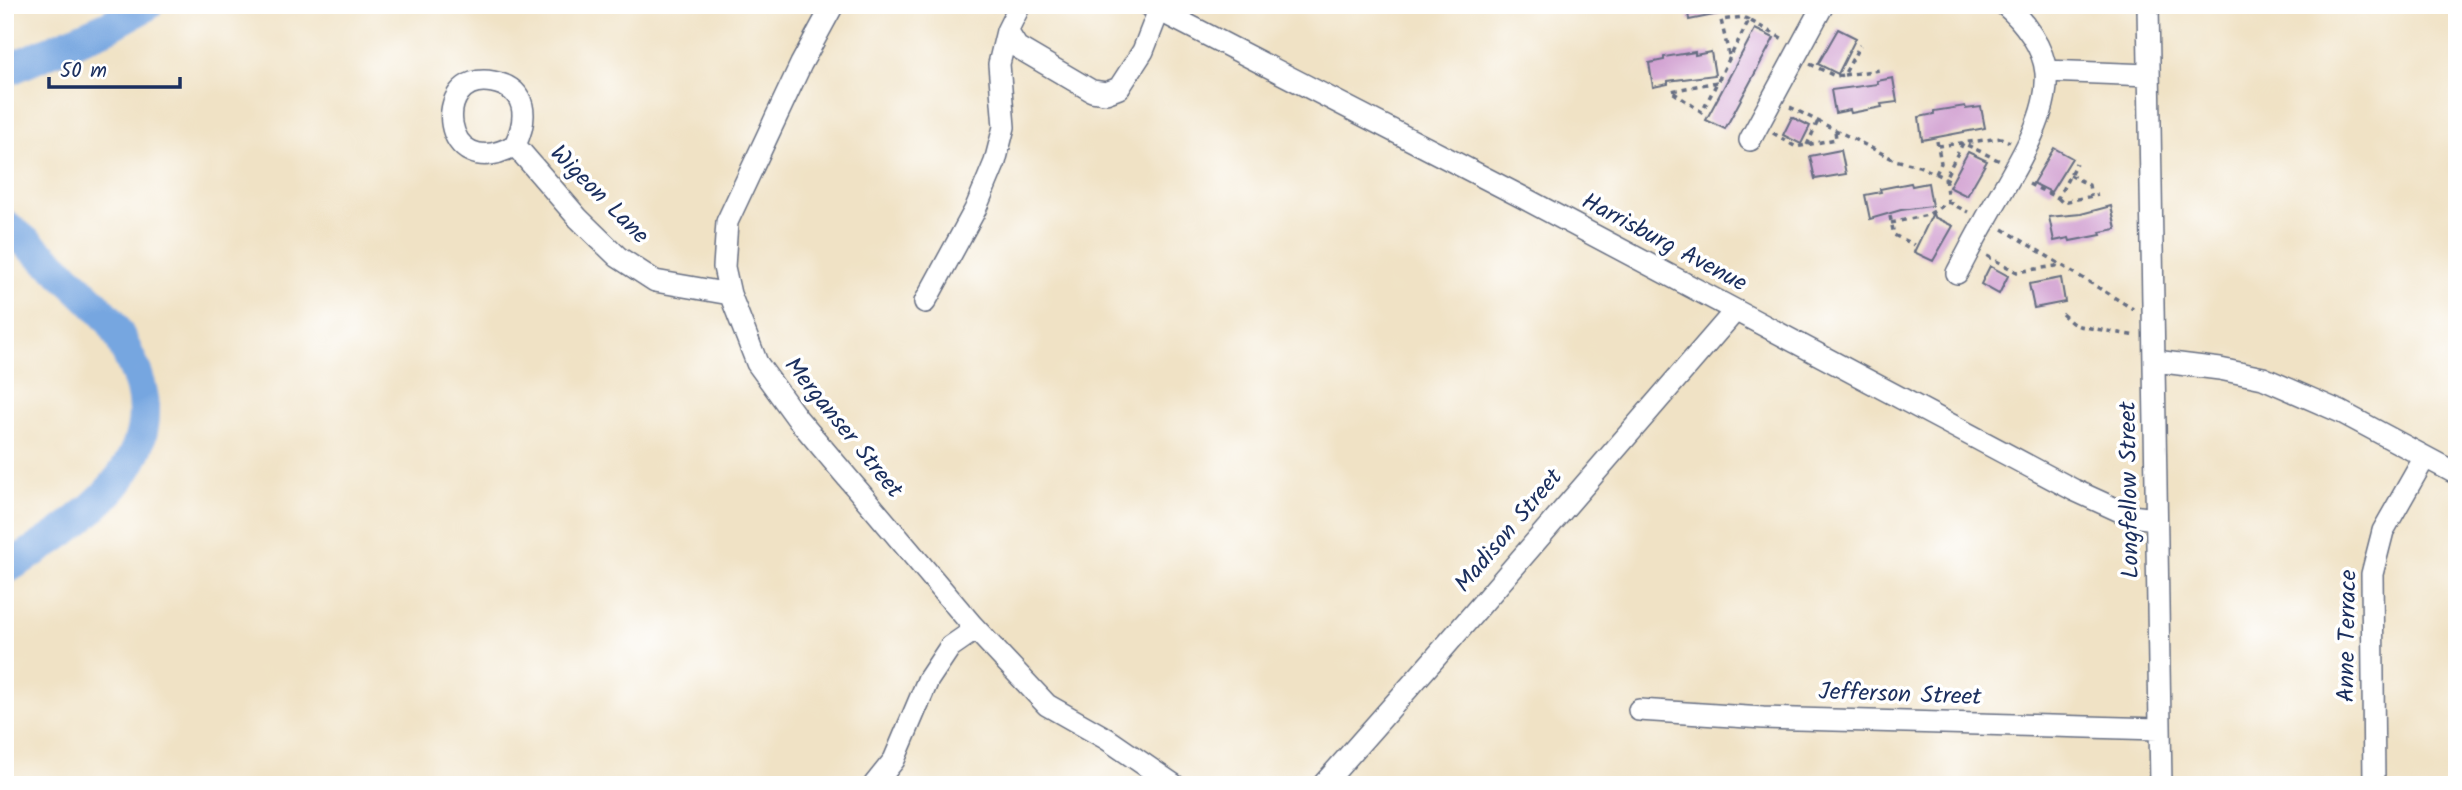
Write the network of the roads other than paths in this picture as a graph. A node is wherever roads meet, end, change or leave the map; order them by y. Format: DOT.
graph roads {
  1 [pos="833,5"];
  2 [pos="1020,5"];
  3 [pos="1823,5"];
  4 [pos="2005,5"];
  5 [pos="2148,5"];
  6 [pos="1154,8"];
  7 [pos="1007,32"];
  8 [pos="2046,71"];
  9 [pos="2149,75"];
  10 [pos="1754,133"];
  11 [pos="515,145"];
  12 [pos="1957,273"];
  13 [pos="730,295"];
  14 [pos="925,302"];
  15 [pos="1735,311"];
  16 [pos="2155,361"];
  17 [pos="2425,457"];
  18 [pos="2457,474"];
  19 [pos="2155,519"];
  20 [pos="976,629"];
  21 [pos="1639,710"];
  22 [pos="2160,729"];
  23 [pos="874,785"];
  24 [pos="1174,785"];
  25 [pos="1323,785"];
  26 [pos="2161,785"];
  27 [pos="2374,785"];
  1 -- 13 [label="street, Merganser Street"];
  2 -- 7 [label="street"];
  3 -- 10 [label="street"];
  4 -- 8 [label="street"];
  5 -- 9 [label="street, Longfellow Street"];
  6 -- 7 [label="street"];
  6 -- 15 [label="street, Harrisburg Avenue"];
  7 -- 14 [label="street"];
  8 -- 9 [label="street"];
  8 -- 12 [label="street"];
  9 -- 16 [label="street, Longfellow Street"];
  11 -- 13 [label="street, Wigeon Lane"];
  13 -- 20 [label="street, Merganser Street"];
  15 -- 19 [label="street, Harrisburg Avenue"];
  15 -- 25 [label="street, Madison Street"];
  16 -- 17 [label="street"];
  16 -- 19 [label="street, Longfellow Street"];
  17 -- 18 [label="street"];
  17 -- 27 [label="street, Anne Terrace"];
  19 -- 22 [label="street, Longfellow Street"];
  20 -- 23 [label="street"];
  20 -- 24 [label="street, Merganser Street"];
  21 -- 22 [label="street, Jefferson Street"];
  22 -- 26 [label="street, Longfellow Street"];
}
